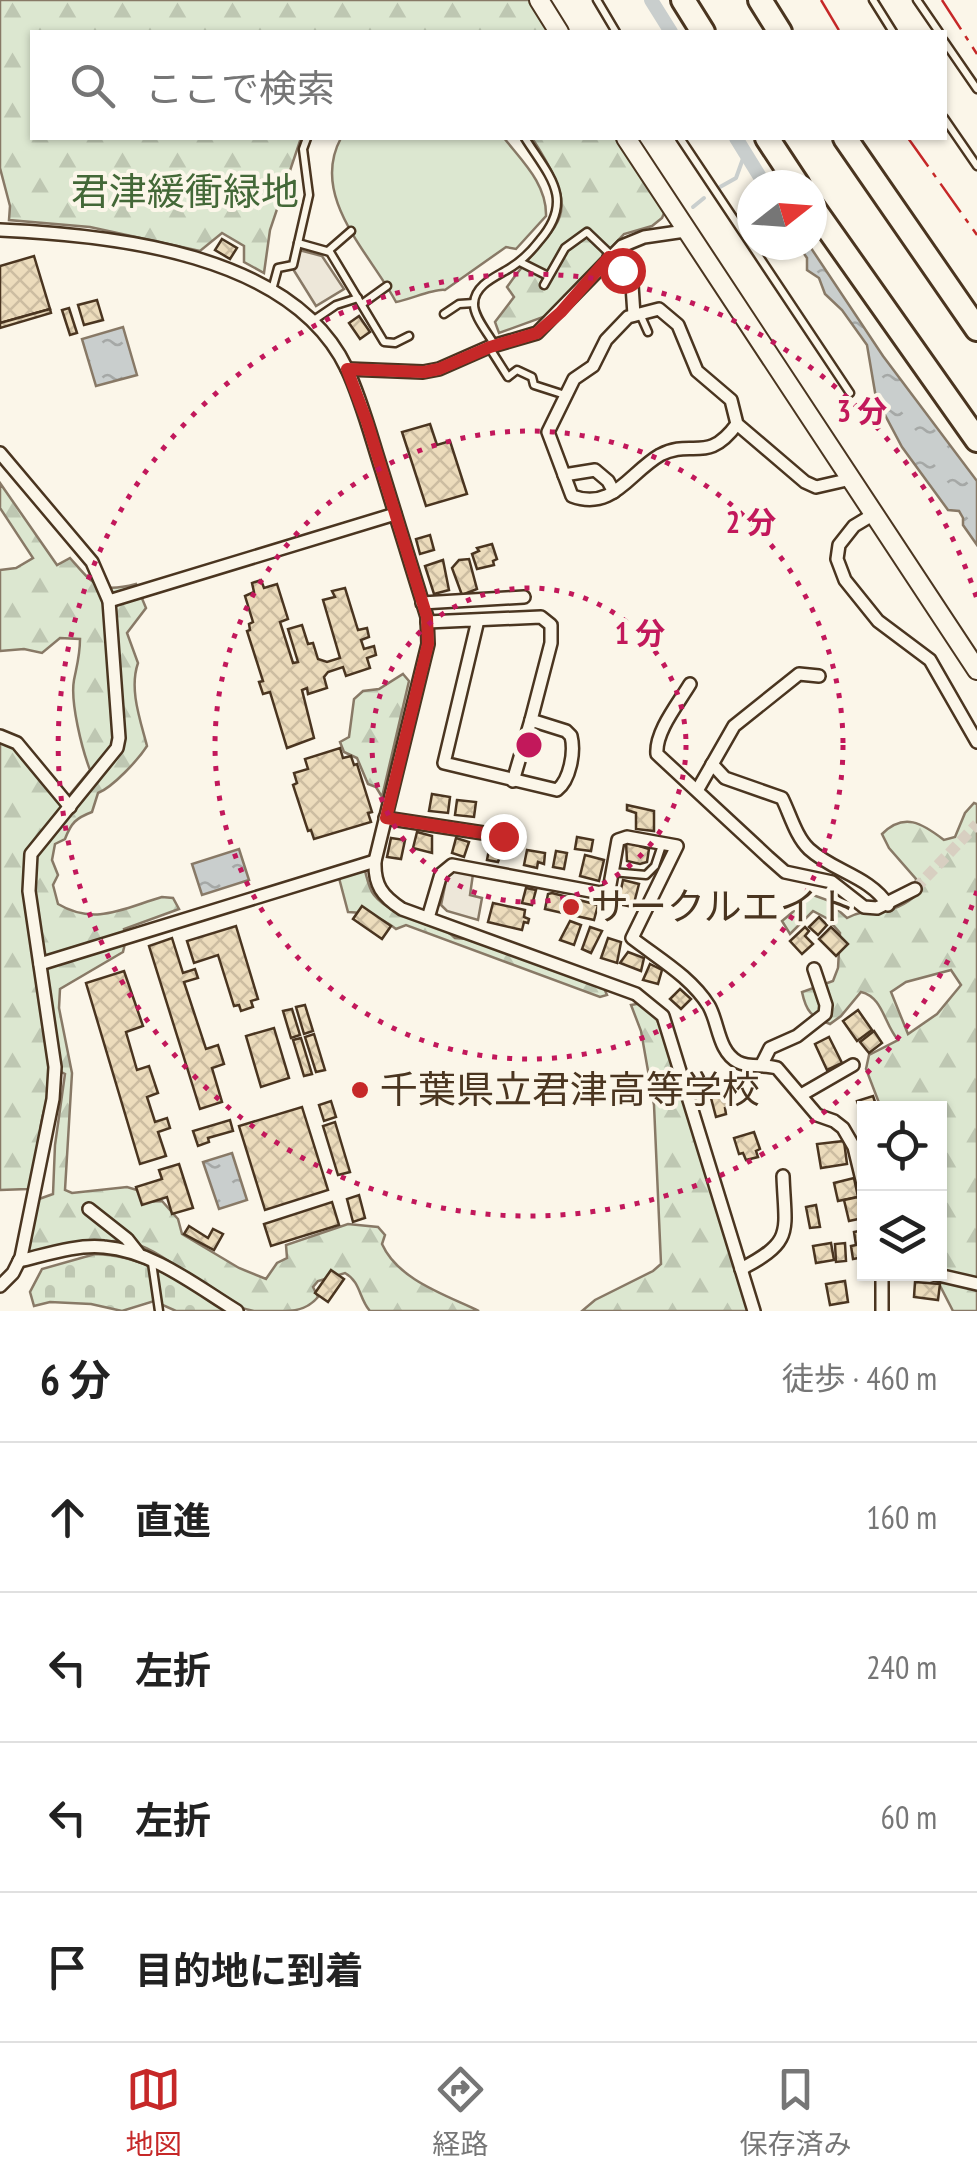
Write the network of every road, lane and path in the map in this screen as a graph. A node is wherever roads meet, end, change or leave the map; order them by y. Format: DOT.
graph roads {
  1 [pos="539,0"];
  2 [pos="597,0"];
  3 [pos="684,0"];
  4 [pos="692,0"];
  5 [pos="760,0"];
  6 [pos="873,0"];
  7 [pos="917,0"];
  8 [pos="558,30"];
  9 [pos="615,30"];
  10 [pos="704,30"];
  11 [pos="704,30"];
  12 [pos="779,30"];
  13 [pos="891,30"];
  14 [pos="938,30"];
  15 [pos="947,45"];
  16 [pos="977,89"];
  17 [pos="947,122"];
  18 [pos="306,140"];
  19 [pos="525,140"];
  20 [pos="627,140"];
  21 [pos="681,140"];
  22 [pos="769,140"];
  23 [pos="846,140"];
  24 [pos="977,166"];
  25 [pos="788,170"];
  26 [pos="827,228"];
  27 [pos="0,230"];
  28 [pos="351,231"];
  29 [pos="685,231"];
  30 [pos="298,243"];
  31 [pos="328,251"];
  32 [pos="610,256"];
  33 [pos="520,262"];
  34 [pos="548,276"];
  35 [pos="544,285"];
  36 [pos="387,286"];
  37 [pos="272,291"];
  38 [pos="360,301"];
  39 [pos="474,303"];
  40 [pos="444,314"];
  41 [pos="637,314"];
  42 [pos="311,322"];
  43 [pos="977,329"];
  44 [pos="648,332"];
  45 [pos="408,336"];
  46 [pos="492,346"];
  47 [pos="347,369"];
  48 [pos="850,392"];
  49 [pos="566,396"];
  50 [pos="737,424"];
  51 [pos="977,440"];
  52 [pos="0,453"];
  53 [pos="564,476"];
  54 [pos="851,480"];
  55 [pos="614,492"];
  56 [pos="395,514"];
  57 [pos="874,514"];
  58 [pos="524,597"];
  59 [pos="108,601"];
  60 [pos="422,603"];
  61 [pos="478,620"];
  62 [pos="427,622"];
  63 [pos="977,670"];
  64 [pos="818,676"];
  65 [pos="690,684"];
  66 [pos="530,720"];
  67 [pos="0,736"];
  68 [pos="977,742"];
  69 [pos="712,764"];
  70 [pos="513,781"];
  71 [pos="698,789"];
  72 [pos="70,807"];
  73 [pos="386,818"];
  74 [pos="503,836"];
  75 [pos="662,844"];
  76 [pos="375,861"];
  77 [pos="612,872"];
  78 [pos="916,888"];
  79 [pos="888,904"];
  80 [pos="428,918"];
  81 [pos="40,964"];
  82 [pos="814,970"];
  83 [pos="762,1064"];
  84 [pos="853,1066"];
  85 [pos="801,1095"];
  86 [pos="857,1163"];
  87 [pos="783,1176"];
  88 [pos="89,1209"];
  89 [pos="145,1257"];
  90 [pos="19,1261"];
  91 [pos="742,1269"];
  92 [pos="947,1277"];
  93 [pos="882,1281"];
  94 [pos="977,1284"];
  95 [pos="0,1286"];
  96 [pos="159,1311"];
  97 [pos="236,1311"];
  98 [pos="754,1311"];
  99 [pos="882,1311"];
  1 -- 8 [label="main road"];
  2 -- 9 [label="lane"];
  3 -- 10 [label="highway"];
  4 -- 11 [label="highway"];
  5 -- 12 [label="highway"];
  6 -- 13 [label="lane"];
  7 -- 14 [label="lane"];
  15 -- 16 [label="lane"];
  17 -- 24 [label="lane"];
  18 -- 30 [label="lane"];
  19 -- 33 [label="lane"];
  20 -- 29 [label="main road"];
  21 -- 48 [label="lane"];
  22 -- 25 [label="highway"];
  23 -- 43 [label="highway"];
  26 -- 51 [label="highway"];
  27 -- 37 [label="street"];
  28 -- 31 [label="lane"];
  29 -- 32 [label="street"];
  29 -- 54 [label="main road"];
  30 -- 31 [label="lane"];
  30 -- 37 [label="lane"];
  31 -- 38 [label="lane"];
  32 -- 34 [label="lane"];
  32 -- 41 [label="street"];
  32 -- 46 [label="street"];
  33 -- 34 [label="lane"];
  33 -- 39 [label="lane"];
  34 -- 35 [label="lane"];
  36 -- 38 [label="lane"];
  37 -- 42 [label="street"];
  38 -- 42 [label="lane"];
  38 -- 45 [label="lane"];
  39 -- 40 [label="lane"];
  39 -- 46 [label="lane"];
  41 -- 44 [label="lane"];
  41 -- 49 [label="street"];
  41 -- 50 [label="street"];
  42 -- 47 [label="street"];
  46 -- 47 [label="street"];
  46 -- 49 [label="lane"];
  47 -- 56 [label="street"];
  49 -- 53 [label="street"];
  50 -- 54 [label="street"];
  50 -- 55 [label="street"];
  52 -- 59 [label="street"];
  53 -- 55 [label="street"];
  53 -- 55 [label="street"];
  54 -- 57 [label="main road"];
  56 -- 59 [label="street"];
  56 -- 60 [label="street"];
  57 -- 63 [label="main road"];
  57 -- 68 [label="street"];
  58 -- 60 [label="street"];
  59 -- 72 [label="street"];
  60 -- 62 [label="street"];
  61 -- 62 [label="street"];
  61 -- 66 [label="street"];
  61 -- 70 [label="street"];
  62 -- 73 [label="street"];
  64 -- 69 [label="street"];
  65 -- 71 [label="street"];
  66 -- 70 [label="street"];
  66 -- 70 [label="street"];
  67 -- 72 [label="street"];
  69 -- 71 [label="street"];
  69 -- 79 [label="street"];
  71 -- 79 [label="street"];
  72 -- 81 [label="street"];
  73 -- 74 [label="street"];
  73 -- 76 [label="street"];
  75 -- 77 [label="lane"];
  75 -- 77 [label="street"];
  75 -- 83 [label="street"];
  76 -- 80 [label="street"];
  76 -- 81 [label="street"];
  77 -- 80 [label="street"];
  78 -- 79 [label="street"];
  80 -- 91 [label="street"];
  81 -- 90 [label="street"];
  82 -- 83 [label="street"];
  83 -- 85 [label="street"];
  84 -- 85 [label="street"];
  85 -- 86 [label="street"];
  87 -- 91 [label="street"];
  88 -- 89 [label="street"];
  89 -- 90 [label="street"];
  89 -- 96 [label="lane"];
  89 -- 97 [label="street"];
  90 -- 95 [label="street"];
  91 -- 98 [label="street"];
  92 -- 94 [label="street"];
  93 -- 99 [label="street"];
}
